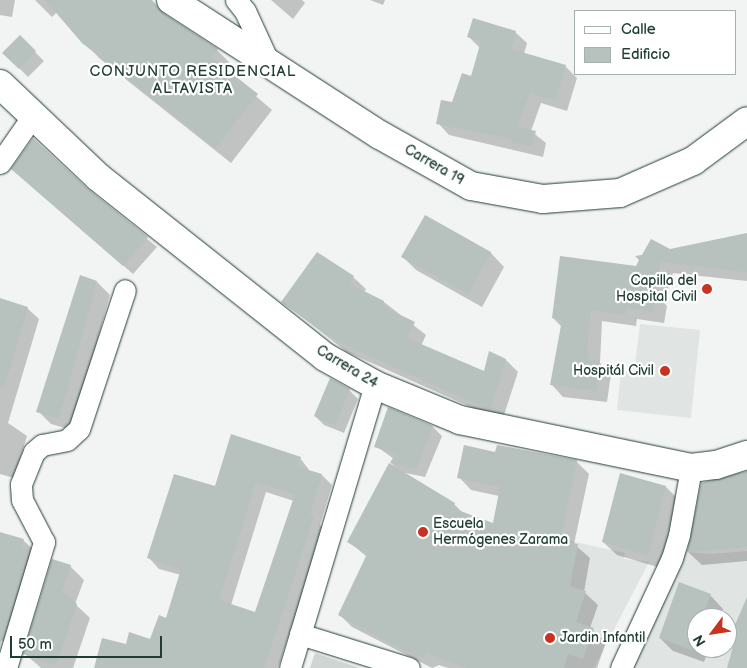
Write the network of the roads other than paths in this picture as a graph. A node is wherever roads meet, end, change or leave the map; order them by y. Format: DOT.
graph roads {
  1 [pos="171,0"];
  2 [pos="236,0"];
  3 [pos="268,60"];
  4 [pos="0,84"];
  5 [pos="32,117"];
  6 [pos="747,121"];
  7 [pos="0,163"];
  8 [pos="125,290"];
  9 [pos="375,385"];
  10 [pos="747,455"];
  11 [pos="691,468"];
  12 [pos="300,634"];
  13 [pos="6,668"];
  14 [pos="290,668"];
  15 [pos="409,668"];
  16 [pos="621,668"];
  1 -- 3 [label="street, Carrera 19"];
  2 -- 3 [label="street"];
  3 -- 6 [label="street, Carrera 19"];
  4 -- 5 [label="street, Carrera 24"];
  5 -- 7 [label="street"];
  5 -- 9 [label="street, Carrera 24"];
  8 -- 13 [label="street"];
  9 -- 11 [label="street, Carrera 24"];
  9 -- 12 [label="street"];
  10 -- 11 [label="street, Carrera 24"];
  11 -- 16 [label="street"];
  12 -- 14 [label="street"];
  12 -- 15 [label="street"];
}
